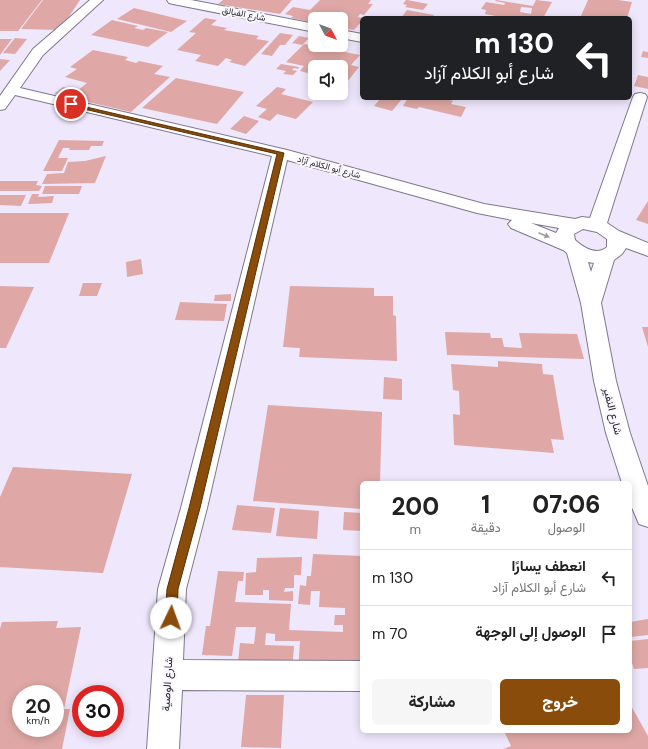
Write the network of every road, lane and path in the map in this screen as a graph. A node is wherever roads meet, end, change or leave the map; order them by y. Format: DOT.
graph roads {
  1 [pos="97,0"];
  2 [pos="173,0"];
  3 [pos="308,27"];
  4 [pos="348,35"];
  5 [pos="360,38"];
  6 [pos="11,90"];
  7 [pos="639,97"];
  8 [pos="0,106"];
  9 [pos="281,153"];
  10 [pos="483,209"];
  11 [pos="575,225"];
  12 [pos="596,225"];
  13 [pos="572,248"];
  14 [pos="611,248"];
  15 [pos="648,250"];
  16 [pos="648,262"];
  17 [pos="591,303"];
  18 [pos="648,515"];
  19 [pos="167,675"];
  20 [pos="360,676"];
  21 [pos="163,749"];
  1 -- 6 [label="street"];
  2 -- 3 [label="street, شارع الفيالق"];
  4 -- 5 [label="street"];
  6 -- 8 [label="street"];
  6 -- 9 [label="street, شارع أبو الكلام آزاد"];
  7 -- 12 [label="street"];
  9 -- 10 [label="street, شارع أبو الكلام آزاد"];
  9 -- 19 [label="street, شارع الوصية"];
  10 -- 11 [label="street, شارع أبو الكلام آزاد"];
  10 -- 13 [label="street, شارع أبو الكلام آزاد, one-way"];
  11 -- 12 [label="street"];
  11 -- 13 [label="street"];
  12 -- 14 [label="street"];
  13 -- 14 [label="street"];
  13 -- 17 [label="street, شارع النفير"];
  14 -- 15 [label="street"];
  14 -- 16 [label="street"];
  14 -- 17 [label="street, شارع النفير"];
  17 -- 18 [label="street, شارع النفير"];
  19 -- 20 [label="street"];
  19 -- 21 [label="street, شارع الوصية"];
}
